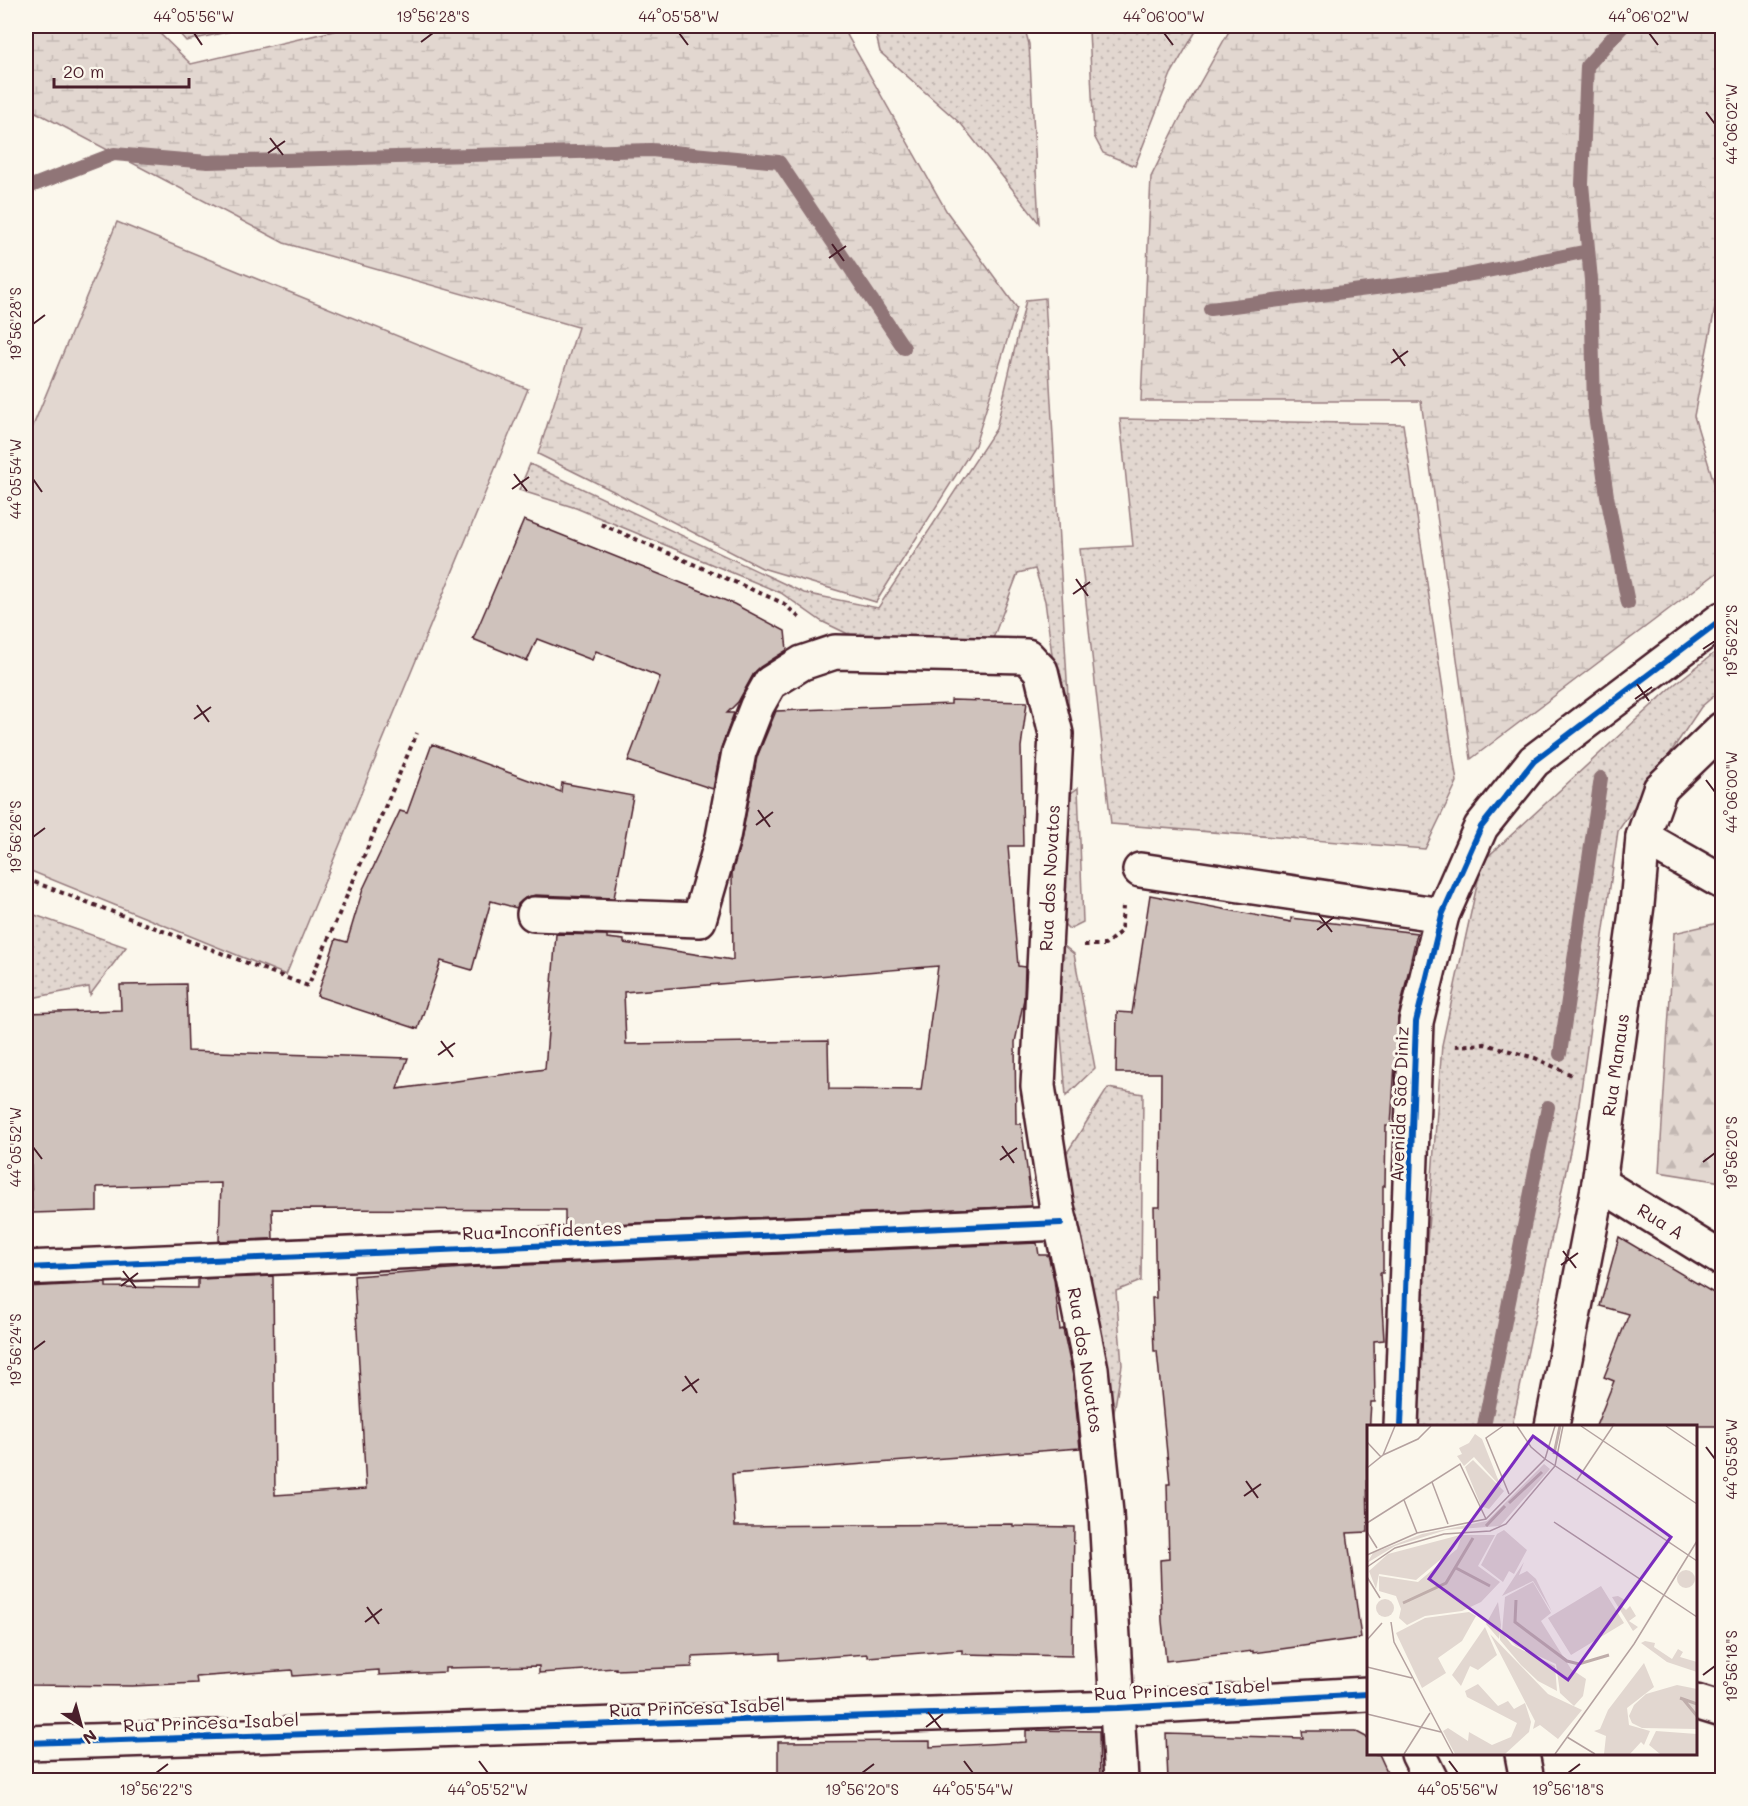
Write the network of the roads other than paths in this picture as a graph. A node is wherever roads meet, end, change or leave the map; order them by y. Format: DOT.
graph roads {
  1 [pos="1722,619"];
  2 [pos="1722,729"];
  3 [pos="1643,837"];
  4 [pos="1140,870"];
  5 [pos="1722,882"];
  6 [pos="534,914"];
  7 [pos="1442,915"];
  8 [pos="1599,1183"];
  9 [pos="1061,1222"];
  10 [pos="1722,1259"];
  11 [pos="26,1268"];
  12 [pos="1401,1425"];
  13 [pos="1552,1425"];
  14 [pos="1367,1694"];
  15 [pos="1697,1703"];
  16 [pos="1118,1708"];
  17 [pos="1722,1710"];
  18 [pos="26,1743"];
  19 [pos="1418,1755"];
  20 [pos="1522,1755"];
  21 [pos="1121,1780"];
  22 [pos="1431,1780"];
  23 [pos="1527,1780"];
  1 -- 7 [label="street, Avenida São Diniz"];
  2 -- 3 [label="street, Rua Manaus"];
  3 -- 5 [label="street"];
  3 -- 8 [label="street, Rua Manaus"];
  4 -- 7 [label="street"];
  6 -- 9 [label="street, Rua dos Novatos"];
  7 -- 12 [label="street, Avenida São Diniz"];
  8 -- 10 [label="street, Rua A"];
  8 -- 13 [label="street, Rua Manaus"];
  9 -- 11 [label="street, Rua Inconfidentes"];
  9 -- 16 [label="street, Rua dos Novatos"];
  14 -- 16 [label="street, Rua Princesa Isabel"];
  15 -- 17 [label="street"];
  16 -- 18 [label="street, Rua Princesa Isabel"];
  16 -- 21 [label="street, Rua dos Novatos"];
  19 -- 22 [label="street"];
  20 -- 23 [label="street"];
}
